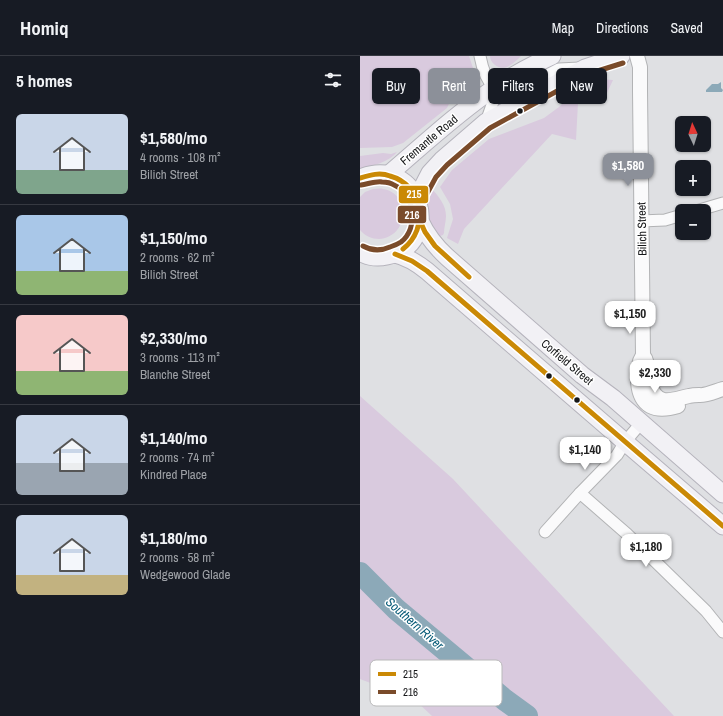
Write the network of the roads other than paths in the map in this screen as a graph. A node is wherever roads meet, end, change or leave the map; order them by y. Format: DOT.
graph roads {
  1 [pos="480,56"];
  2 [pos="552,56"];
  3 [pos="621,56"];
  4 [pos="637,56"];
  5 [pos="528,68"];
  6 [pos="585,68"];
  7 [pos="488,79"];
  8 [pos="556,84"];
  9 [pos="488,92"];
  10 [pos="492,104"];
  11 [pos="486,122"];
  12 [pos="388,175"];
  13 [pos="360,178"];
  14 [pos="417,198"];
  15 [pos="723,203"];
  16 [pos="711,207"];
  17 [pos="675,217"];
  18 [pos="420,221"];
  19 [pos="641,221"];
  20 [pos="360,252"];
  21 [pos="395,254"];
  22 [pos="723,389"];
  23 [pos="641,423"];
  24 [pos="625,442"];
  25 [pos="580,493"];
  26 [pos="723,494"];
  27 [pos="723,526"];
  28 [pos="546,532"];
  29 [pos="723,632"];
  1 -- 7 [label="street"];
  2 -- 5 [label="main road, Fremantle Road"];
  3 -- 6 [label="main road, Fremantle Road"];
  4 -- 19 [label="street, Bilich Street"];
  8 -- 11 [label="main road, Fremantle Road"];
  9 -- 12 [label="main road, Fremantle Road"];
  10 -- 11 [label="street"];
  11 -- 14 [label="main road, Fremantle Road"];
  12 -- 13 [label="main road"];
  12 -- 14 [label="main road"];
  14 -- 18 [label="main road"];
  15 -- 16 [label="street"];
  17 -- 19 [label="street"];
  18 -- 21 [label="main road"];
  18 -- 23 [label="main road, Corfield Street"];
  19 -- 22 [label="street, Bilich Street"];
  20 -- 21 [label="main road"];
  21 -- 24 [label="main road, Corfield Street"];
  23 -- 24 [label="street"];
  23 -- 26 [label="main road, Corfield Street"];
  24 -- 25 [label="street"];
  24 -- 27 [label="main road, Corfield Street"];
  25 -- 28 [label="street"];
  25 -- 29 [label="street"];
}
